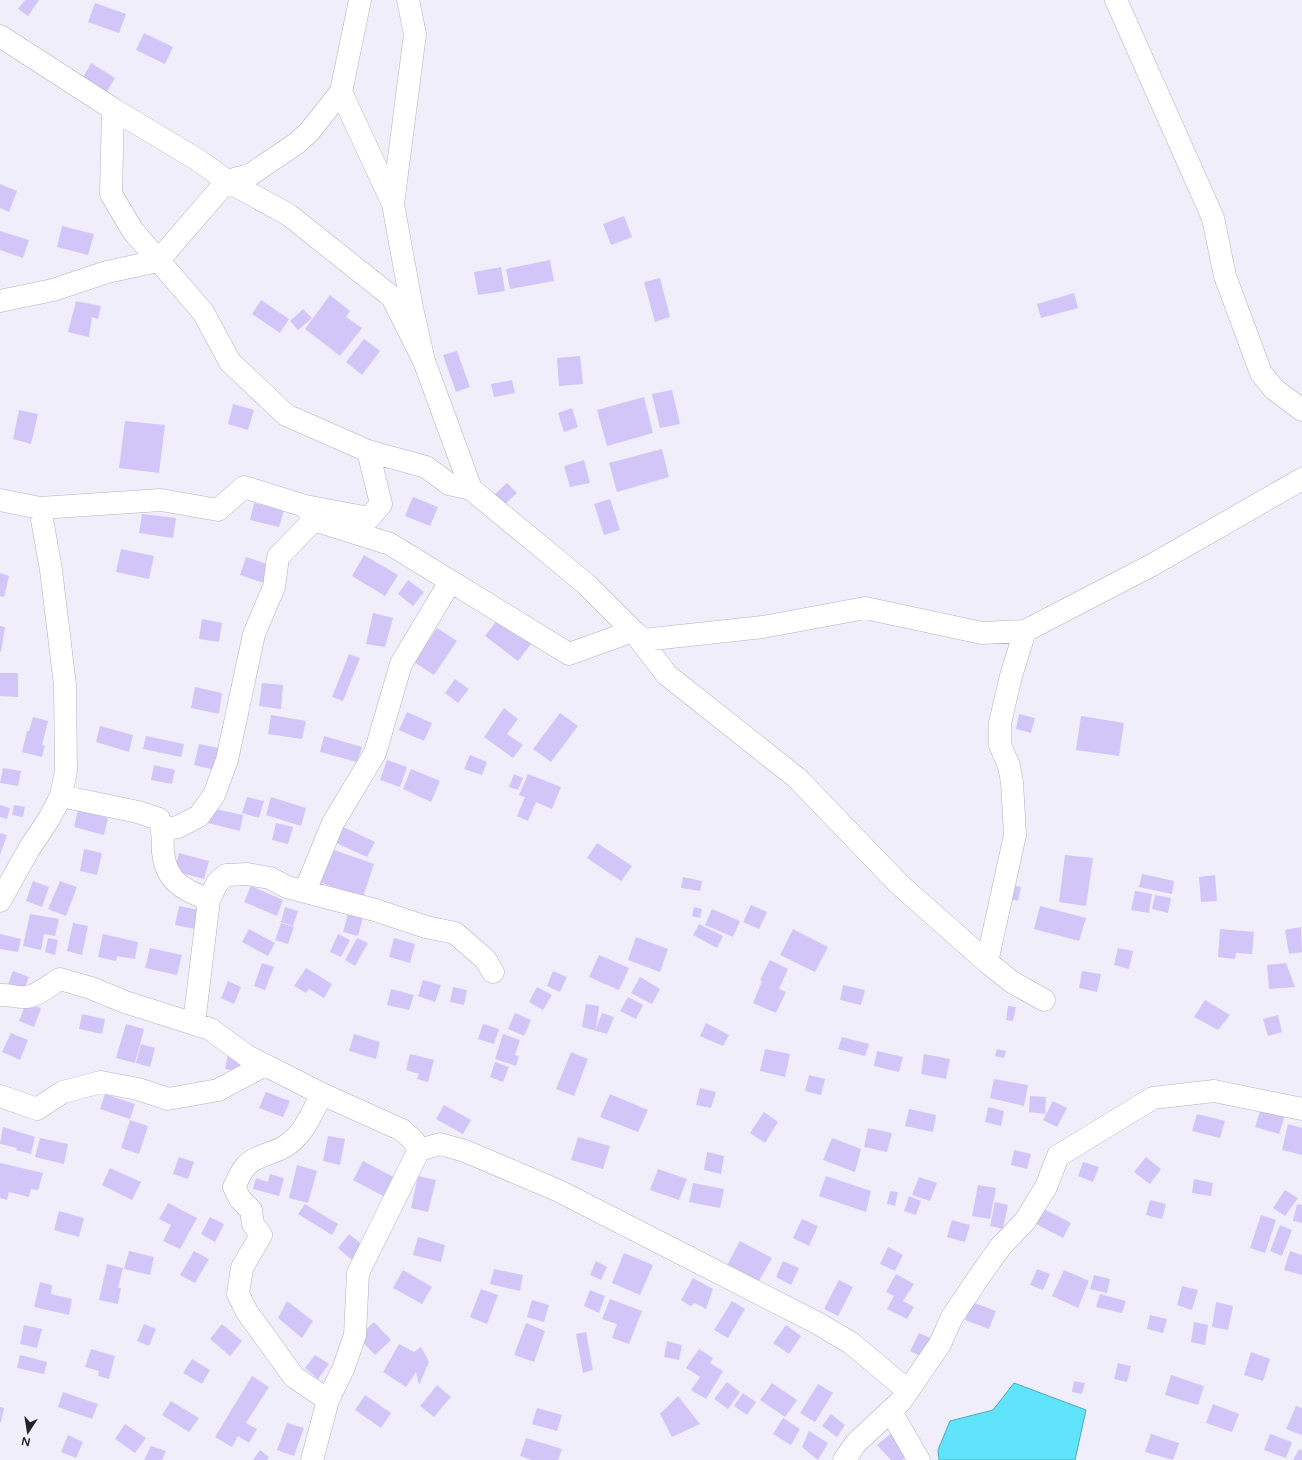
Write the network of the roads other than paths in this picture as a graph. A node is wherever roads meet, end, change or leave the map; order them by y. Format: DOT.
graph roads {
  1 [pos="360,0"];
  2 [pos="408,0"];
  3 [pos="1116,0"];
  4 [pos="0,36"];
  5 [pos="341,92"];
  6 [pos="113,109"];
  7 [pos="227,181"];
  8 [pos="393,204"];
  9 [pos="158,261"];
  10 [pos="0,301"];
  11 [pos="424,361"];
  12 [pos="1302,410"];
  13 [pos="368,451"];
  14 [pos="1302,478"];
  15 [pos="471,488"];
  16 [pos="0,500"];
  17 [pos="40,508"];
  18 [pos="310,513"];
  19 [pos="450,582"];
  20 [pos="633,631"];
  21 [pos="1025,631"];
  22 [pos="61,796"];
  23 [pos="164,829"];
  24 [pos="305,891"];
  25 [pos="209,900"];
  26 [pos="0,901"];
  27 [pos="987,962"];
  28 [pos="493,972"];
  29 [pos="0,995"];
  30 [pos="1044,1000"];
  31 [pos="194,1023"];
  32 [pos="265,1065"];
  33 [pos="322,1094"];
  34 [pos="0,1096"];
  35 [pos="1302,1109"];
  36 [pos="419,1150"];
  37 [pos="907,1390"];
  38 [pos="328,1400"];
  39 [pos="891,1412"];
  40 [pos="312,1460"];
  41 [pos="844,1460"];
  42 [pos="917,1460"];
  1 -- 5 [label="street"];
  2 -- 8 [label="street"];
  3 -- 12 [label="street"];
  4 -- 6 [label="street"];
  5 -- 7 [label="street"];
  5 -- 8 [label="street"];
  6 -- 7 [label="street"];
  6 -- 9 [label="street"];
  7 -- 9 [label="street"];
  7 -- 11 [label="street"];
  8 -- 11 [label="street"];
  9 -- 10 [label="street"];
  9 -- 13 [label="street"];
  11 -- 15 [label="street"];
  13 -- 15 [label="street"];
  13 -- 18 [label="street"];
  14 -- 21 [label="street"];
  15 -- 20 [label="street"];
  16 -- 17 [label="street"];
  17 -- 18 [label="street"];
  17 -- 22 [label="street"];
  18 -- 19 [label="street"];
  18 -- 23 [label="street"];
  19 -- 20 [label="street"];
  19 -- 24 [label="street"];
  20 -- 21 [label="street"];
  20 -- 27 [label="street"];
  21 -- 27 [label="street"];
  22 -- 23 [label="street"];
  22 -- 26 [label="street"];
  23 -- 25 [label="street"];
  24 -- 25 [label="street"];
  24 -- 28 [label="street"];
  25 -- 31 [label="street"];
  27 -- 30 [label="street"];
  29 -- 31 [label="street"];
  31 -- 32 [label="street"];
  32 -- 33 [label="street"];
  32 -- 34 [label="street"];
  33 -- 36 [label="street"];
  33 -- 38 [label="street"];
  35 -- 37 [label="street"];
  36 -- 37 [label="street"];
  36 -- 38 [label="street"];
  37 -- 39 [label="street"];
  38 -- 40 [label="street"];
  39 -- 41 [label="street"];
  39 -- 42 [label="street"];
}
